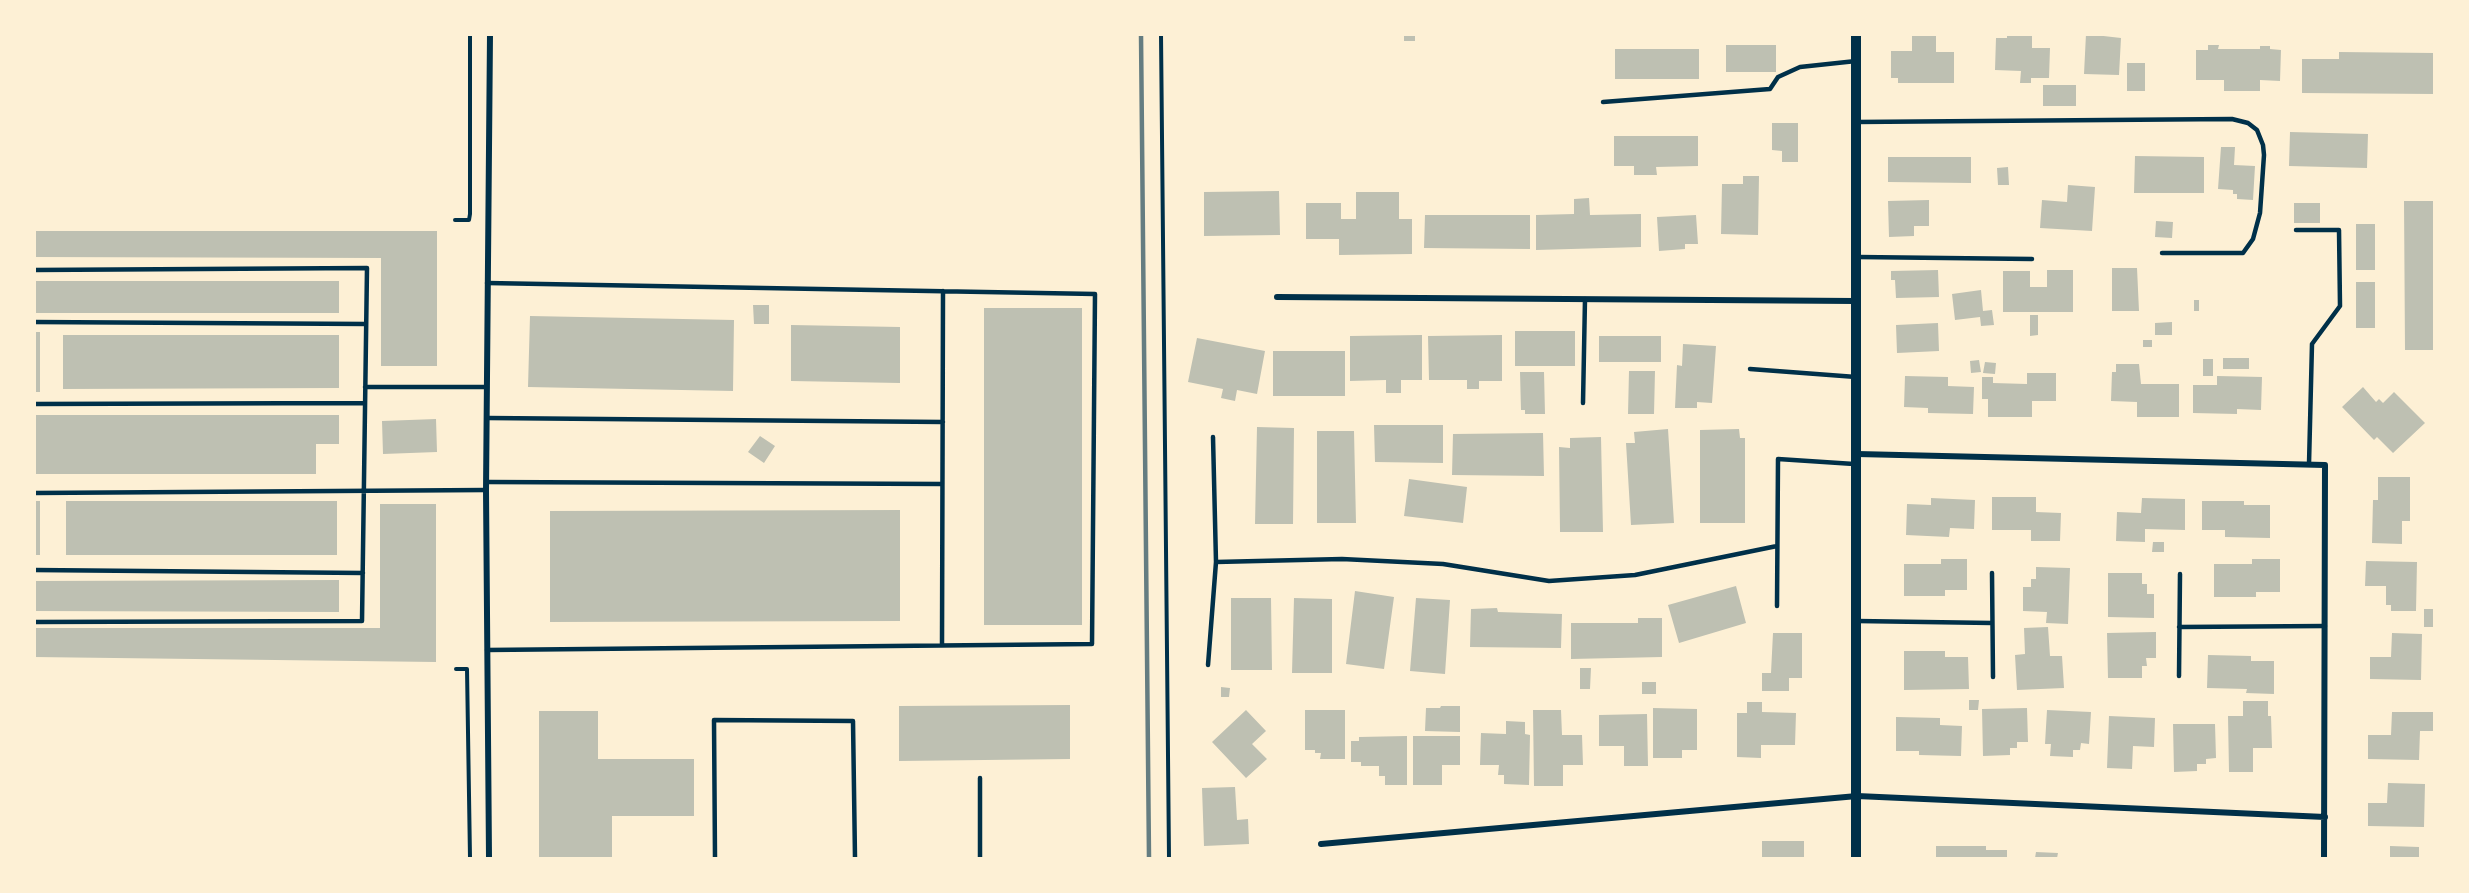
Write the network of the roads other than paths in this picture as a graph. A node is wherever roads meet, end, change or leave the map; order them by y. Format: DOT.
graph roads {
  1 [pos="490,34"];
  2 [pos="1856,34"];
  3 [pos="1856,61"];
  4 [pos="1603,102"];
  5 [pos="1856,122"];
  6 [pos="2296,230"];
  7 [pos="2162,254"];
  8 [pos="1855,257"];
  9 [pos="2032,259"];
  10 [pos="34,270"];
  11 [pos="487,283"];
  12 [pos="943,291"];
  13 [pos="1276,297"];
  14 [pos="1585,299"];
  15 [pos="1855,301"];
  16 [pos="34,322"];
  17 [pos="366,324"];
  18 [pos="1750,369"];
  19 [pos="1856,377"];
  20 [pos="365,387"];
  21 [pos="487,387"];
  22 [pos="365,403"];
  23 [pos="1583,403"];
  24 [pos="34,404"];
  25 [pos="488,418"];
  26 [pos="943,422"];
  27 [pos="1213,437"];
  28 [pos="1857,459"];
  29 [pos="2309,464"];
  30 [pos="488,482"];
  31 [pos="942,484"];
  32 [pos="364,489"];
  33 [pos="486,490"];
  34 [pos="34,493"];
  35 [pos="1777,546"];
  36 [pos="1216,562"];
  37 [pos="34,570"];
  38 [pos="363,573"];
  39 [pos="1992,573"];
  40 [pos="2180,574"];
  41 [pos="1777,606"];
  42 [pos="1857,621"];
  43 [pos="34,622"];
  44 [pos="1992,623"];
  45 [pos="2325,626"];
  46 [pos="2180,627"];
  47 [pos="942,645"];
  48 [pos="487,650"];
  49 [pos="1208,665"];
  50 [pos="2179,676"];
  51 [pos="1993,677"];
  52 [pos="980,778"];
  53 [pos="1857,796"];
  54 [pos="2325,816"];
  55 [pos="1321,844"];
  56 [pos="489,858"];
  57 [pos="715,858"];
  58 [pos="855,858"];
  59 [pos="980,858"];
  60 [pos="1856,858"];
  61 [pos="2324,858"];
  1 -- 11 [label="street"];
  2 -- 3 [label="street"];
  3 -- 4 [label="lane"];
  3 -- 5 [label="street"];
  5 -- 7 [label="lane"];
  5 -- 8 [label="street"];
  6 -- 29 [label="lane"];
  8 -- 9 [label="lane"];
  8 -- 15 [label="street"];
  10 -- 17 [label="lane"];
  11 -- 12 [label="lane"];
  11 -- 21 [label="street"];
  12 -- 26 [label="lane"];
  12 -- 47 [label="lane"];
  13 -- 14 [label="street"];
  14 -- 15 [label="street"];
  14 -- 23 [label="lane"];
  15 -- 19 [label="street"];
  16 -- 17 [label="lane"];
  17 -- 20 [label="lane"];
  18 -- 19 [label="lane"];
  19 -- 28 [label="street"];
  20 -- 21 [label="lane"];
  20 -- 22 [label="lane"];
  21 -- 25 [label="street"];
  22 -- 24 [label="lane"];
  22 -- 32 [label="lane"];
  25 -- 26 [label="lane"];
  25 -- 30 [label="street"];
  26 -- 31 [label="lane"];
  27 -- 36 [label="lane"];
  28 -- 29 [label="street"];
  28 -- 35 [label="lane"];
  28 -- 42 [label="street"];
  29 -- 45 [label="street"];
  30 -- 31 [label="lane"];
  30 -- 33 [label="street"];
  31 -- 47 [label="lane"];
  32 -- 33 [label="lane"];
  32 -- 34 [label="lane"];
  32 -- 38 [label="lane"];
  33 -- 48 [label="street"];
  35 -- 36 [label="lane"];
  35 -- 41 [label="lane"];
  36 -- 49 [label="lane"];
  37 -- 38 [label="lane"];
  38 -- 43 [label="lane"];
  39 -- 44 [label="lane"];
  40 -- 46 [label="lane"];
  42 -- 44 [label="lane"];
  42 -- 53 [label="street"];
  44 -- 51 [label="lane"];
  45 -- 46 [label="lane"];
  45 -- 54 [label="street"];
  46 -- 50 [label="lane"];
  47 -- 48 [label="lane"];
  48 -- 56 [label="street"];
  52 -- 59 [label="lane"];
  53 -- 54 [label="street"];
  53 -- 55 [label="street"];
  53 -- 60 [label="street"];
  54 -- 61 [label="street"];
  57 -- 58 [label="lane"];
}
